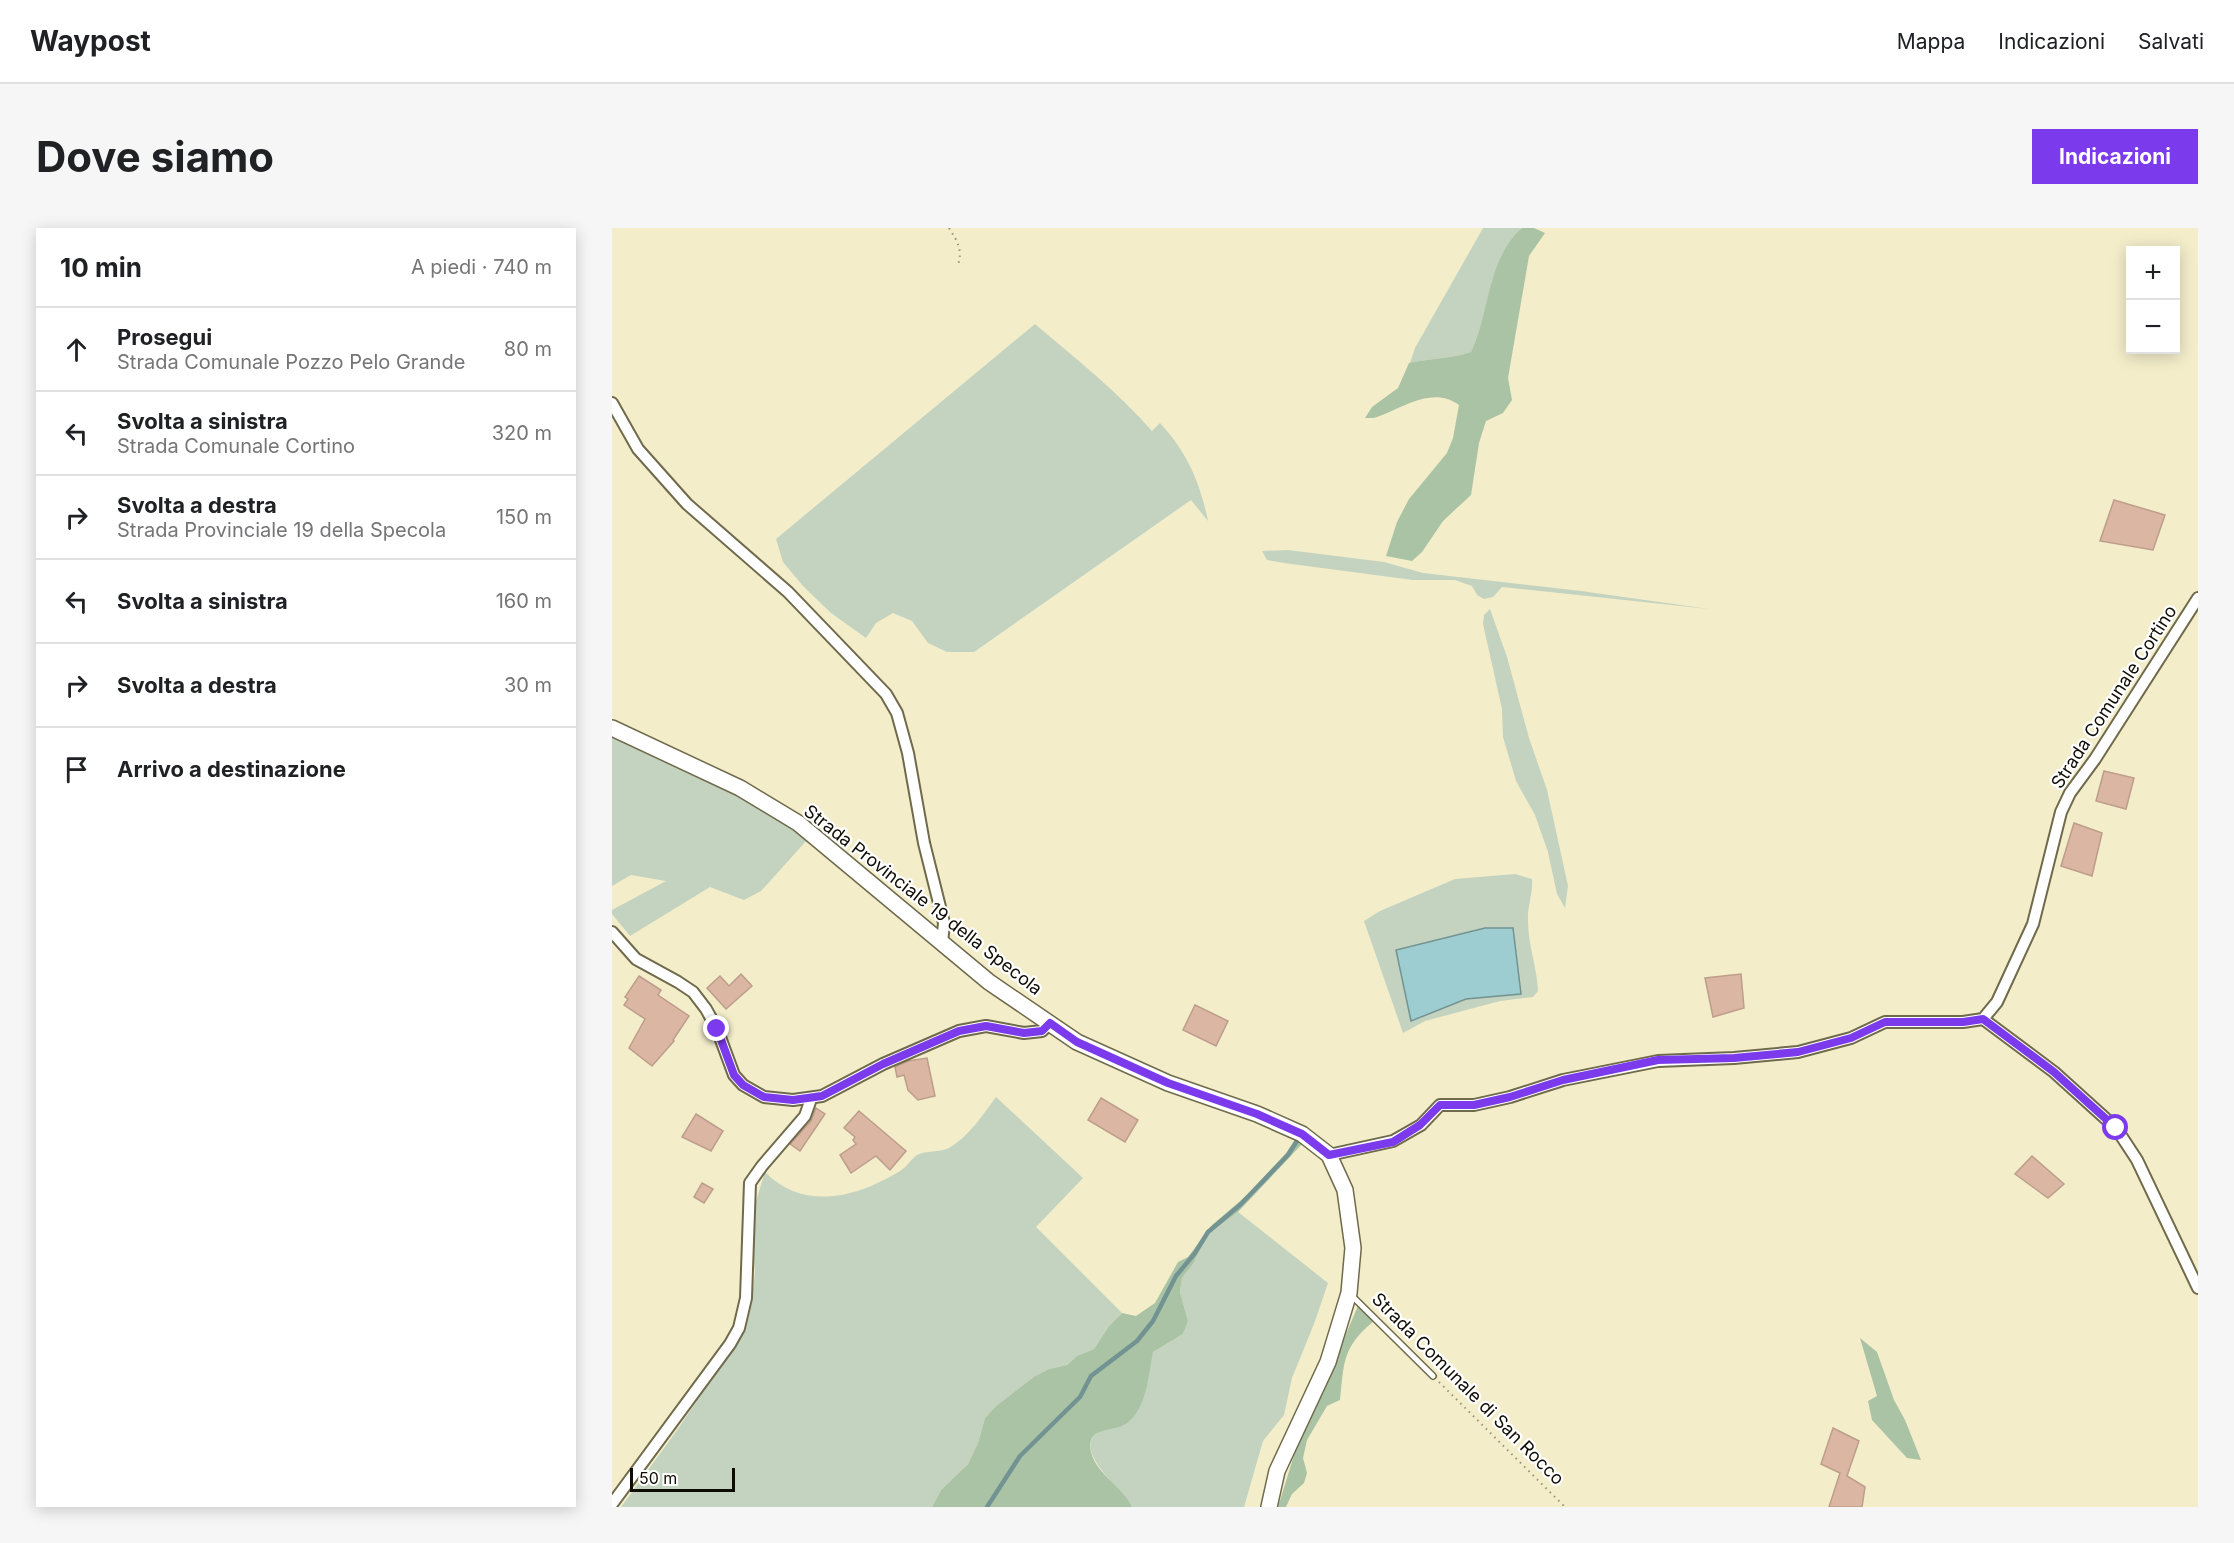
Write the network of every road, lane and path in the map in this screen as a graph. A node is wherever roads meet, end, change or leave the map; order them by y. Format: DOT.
graph roads {
  1 [pos="949,228"];
  2 [pos="958,265"];
  3 [pos="612,403"];
  4 [pos="2198,598"];
  5 [pos="612,728"];
  6 [pos="612,932"];
  7 [pos="942,943"];
  8 [pos="1983,1019"];
  9 [pos="1050,1023"];
  10 [pos="811,1099"];
  11 [pos="1329,1155"];
  12 [pos="2198,1288"];
  13 [pos="1349,1293"];
  14 [pos="1433,1376"];
  15 [pos="612,1504"];
  16 [pos="1269,1507"];
  17 [pos="1565,1507"];
  1 -- 2 [label="path"];
  3 -- 7 [label="street"];
  4 -- 8 [label="street, Strada Comunale Cortino"];
  5 -- 7 [label="main road, Strada Provinciale 19 della Specola"];
  6 -- 10 [label="street"];
  7 -- 9 [label="main road, Strada Provinciale 19 della Specola"];
  8 -- 11 [label="street"];
  8 -- 12 [label="street"];
  9 -- 10 [label="street"];
  9 -- 11 [label="main road, Strada Provinciale 19 della Specola"];
  10 -- 15 [label="street"];
  11 -- 13 [label="main road, Strada Provinciale 19 della Specola"];
  13 -- 14 [label="lane, Strada Comunale di San Rocco"];
  13 -- 16 [label="main road, Strada Provinciale 19 della Specola"];
  14 -- 17 [label="path, Strada Comunale di San Rocco"];
}
